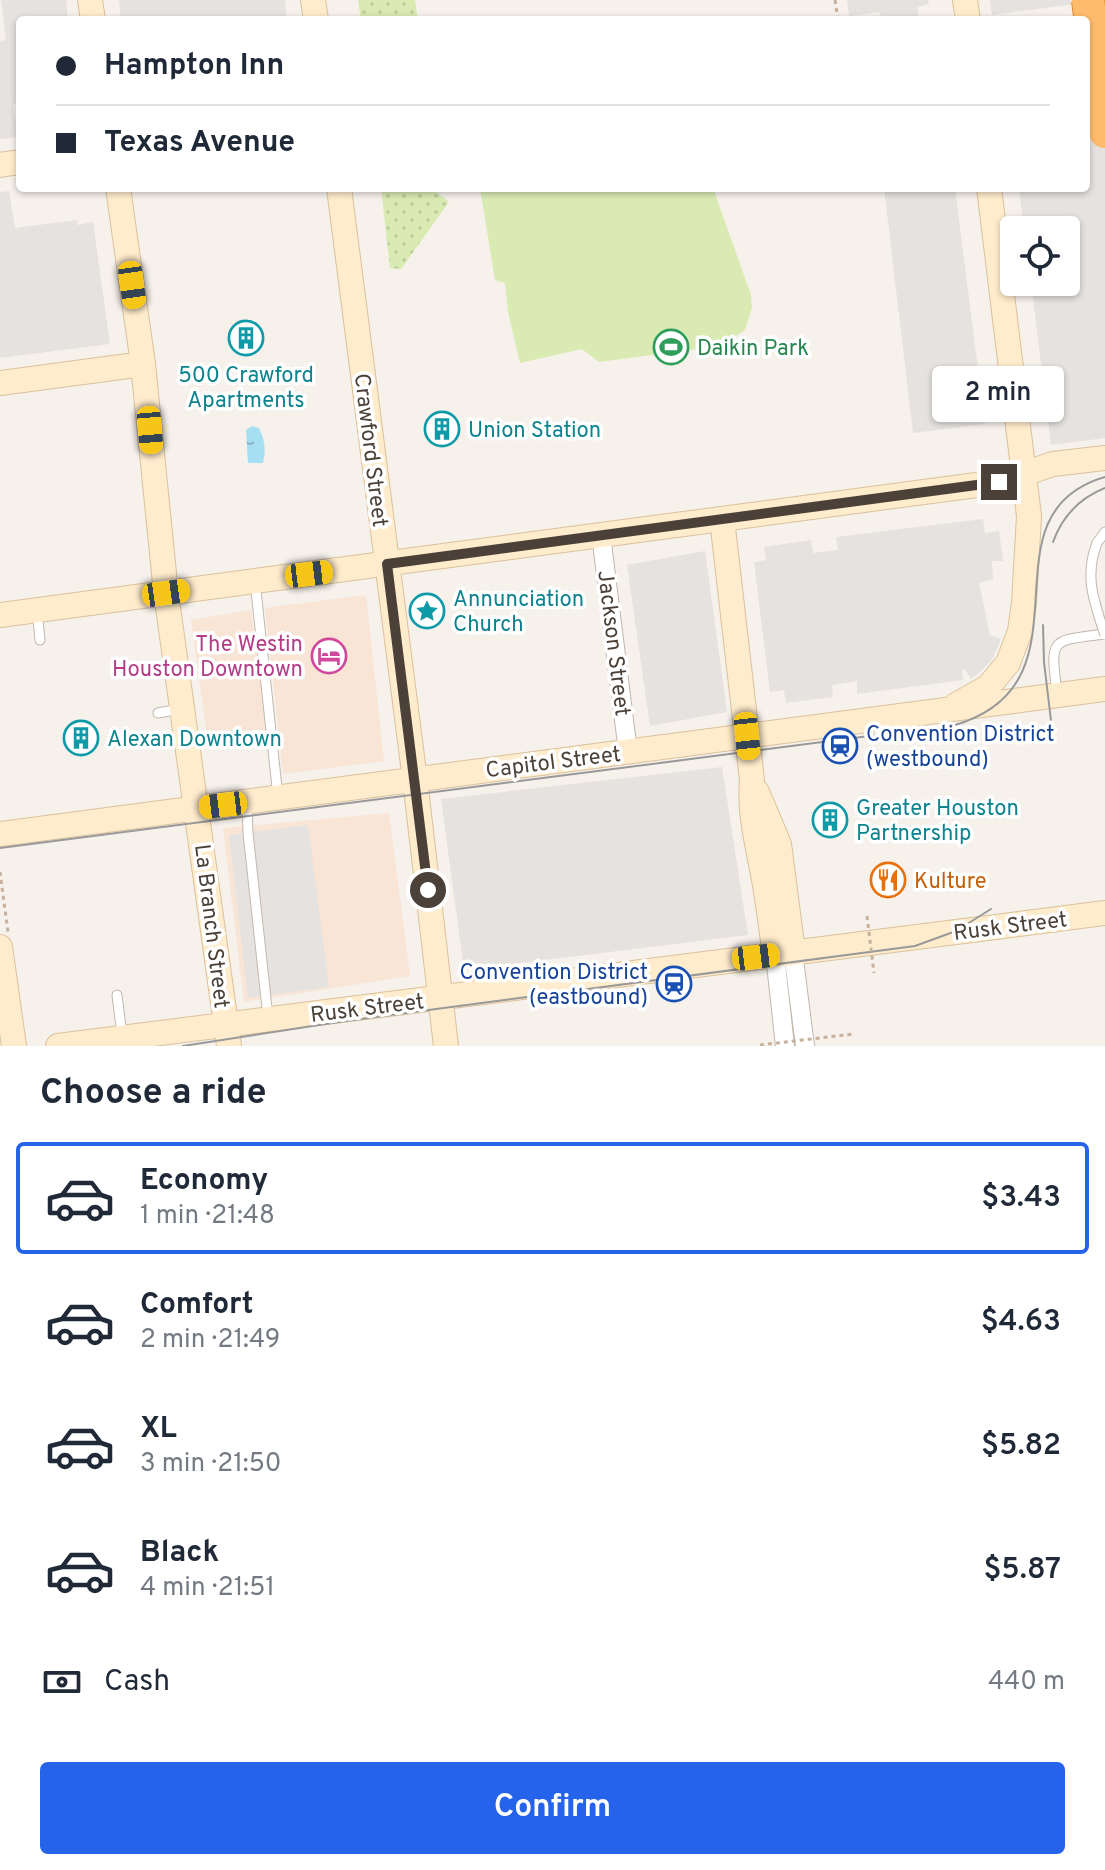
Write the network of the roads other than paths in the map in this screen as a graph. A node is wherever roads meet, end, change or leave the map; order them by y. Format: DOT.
graph roads {
  1 [pos="1088,0"];
  2 [pos="1105,132"];
  3 [pos="119,192"];
  4 [pos="340,192"];
  5 [pos="989,192"];
  6 [pos="143,364"];
  7 [pos="0,383"];
  8 [pos="1105,458"];
  9 [pos="1024,474"];
  10 [pos="722,519"];
  11 [pos="1105,532"];
  12 [pos="601,535"];
  13 [pos="387,564"];
  14 [pos="255,581"];
  15 [pos="166,593"];
  16 [pos="37,610"];
  17 [pos="0,615"];
  18 [pos="1105,634"];
  19 [pos="40,640"];
  20 [pos="1105,689"];
  21 [pos="1057,695"];
  22 [pos="184,709"];
  23 [pos="947,710"];
  24 [pos="158,713"];
  25 [pos="747,736"];
  26 [pos="628,752"];
  27 [pos="415,780"];
  28 [pos="278,797"];
  29 [pos="248,801"];
  30 [pos="198,808"];
  31 [pos="0,834"];
  32 [pos="1105,913"];
  33 [pos="0,947"];
  34 [pos="784,953"];
  35 [pos="117,995"];
  36 [pos="440,997"];
  37 [pos="268,1019"];
  38 [pos="227,1035"];
  39 [pos="122,1038"];
  40 [pos="14,1046"];
  41 [pos="58,1046"];
  42 [pos="446,1046"];
  43 [pos="785,1046"];
  44 [pos="805,1046"];
  1 -- 2 [label="highway, bridge"];
  3 -- 6 [label="street, La Branch Street"];
  4 -- 13 [label="street, Crawford Street"];
  5 -- 9 [label="street"];
  6 -- 7 [label="street"];
  6 -- 15 [label="street, La Branch Street"];
  8 -- 9 [label="street"];
  9 -- 10 [label="street"];
  9 -- 23 [label="street"];
  10 -- 12 [label="street"];
  10 -- 25 [label="street"];
  11 -- 18 [label="lane, bridge"];
  12 -- 13 [label="street"];
  12 -- 26 [label="street, Jackson Street"];
  13 -- 14 [label="street"];
  13 -- 27 [label="street, Crawford Street"];
  14 -- 15 [label="street"];
  14 -- 28 [label="lane"];
  15 -- 16 [label="street"];
  15 -- 22 [label="street, La Branch Street"];
  16 -- 17 [label="street"];
  16 -- 19 [label="lane"];
  18 -- 21 [label="lane"];
  20 -- 21 [label="street, Capitol Street"];
  21 -- 23 [label="street, Capitol Street"];
  22 -- 24 [label="lane"];
  22 -- 30 [label="street, La Branch Street"];
  23 -- 25 [label="street, Capitol Street"];
  25 -- 26 [label="street, Capitol Street"];
  25 -- 34 [label="street"];
  26 -- 27 [label="street, Capitol Street"];
  27 -- 28 [label="street, Capitol Street"];
  27 -- 36 [label="street, Crawford Street"];
  28 -- 29 [label="street, Capitol Street"];
  29 -- 30 [label="street, Capitol Street"];
  29 -- 37 [label="lane"];
  30 -- 31 [label="street, Capitol Street"];
  30 -- 38 [label="street, La Branch Street"];
  32 -- 34 [label="street, Rusk Street"];
  33 -- 40 [label="street"];
  34 -- 36 [label="street, Rusk Street"];
  34 -- 43 [label="street"];
  34 -- 44 [label="street"];
  35 -- 39 [label="lane"];
  36 -- 37 [label="street, Rusk Street"];
  36 -- 42 [label="street, Crawford Street"];
  37 -- 38 [label="street, Rusk Street"];
  38 -- 39 [label="street, Rusk Street"];
  39 -- 41 [label="street, Rusk Street"];
}
